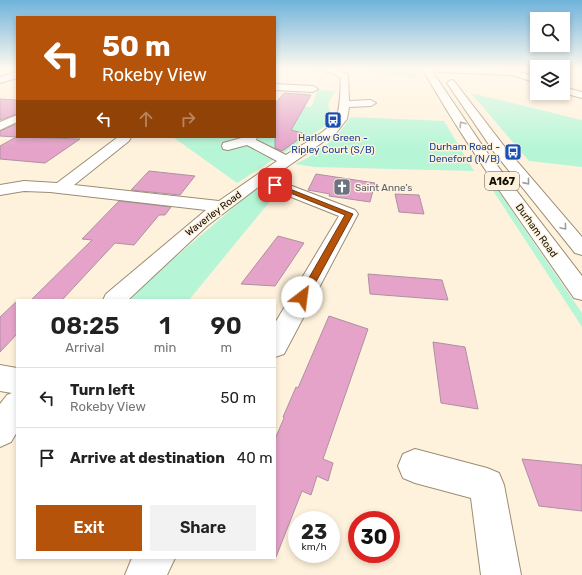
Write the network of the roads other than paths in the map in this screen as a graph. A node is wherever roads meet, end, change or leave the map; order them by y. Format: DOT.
graph roads {
  1 [pos="344,95"];
  2 [pos="442,95"];
  3 [pos="457,95"];
  4 [pos="372,103"];
  5 [pos="344,104"];
  6 [pos="16,107"];
  7 [pos="0,114"];
  8 [pos="16,118"];
  9 [pos="0,126"];
  10 [pos="125,138"];
  11 [pos="250,139"];
  12 [pos="228,146"];
  13 [pos="286,160"];
  14 [pos="260,179"];
  15 [pos="60,188"];
  16 [pos="0,190"];
  17 [pos="220,206"];
  18 [pos="582,249"];
  19 [pos="582,292"];
  20 [pos="115,299"];
  21 [pos="276,344"];
  22 [pos="0,378"];
  23 [pos="16,381"];
  24 [pos="16,407"];
  25 [pos="0,431"];
  26 [pos="415,466"];
  27 [pos="154,559"];
  28 [pos="145,575"];
  29 [pos="501,575"];
  1 -- 5 [label="street, Waverley Road"];
  19 -- 2 [label="street, Durham Road / A167, one-way"];
  3 -- 18 [label="street, Durham Road / A167, one-way"];
  4 -- 5 [label="street"];
  5 -- 13 [label="street, Waverley Road"];
  6 -- 7 [label="street"];
  8 -- 9 [label="street"];
  10 -- 15 [label="street"];
  11 -- 12 [label="street"];
  11 -- 13 [label="street"];
  13 -- 14 [label="street, Waverley Road"];
  14 -- 17 [label="street, Waverley Road"];
  14 -- 21 [label="street"];
  15 -- 16 [label="street"];
  15 -- 17 [label="street"];
  17 -- 20 [label="street, Waverley Road"];
  22 -- 23 [label="street"];
  24 -- 25 [label="street"];
  26 -- 29 [label="street"];
  27 -- 28 [label="street"];
}
